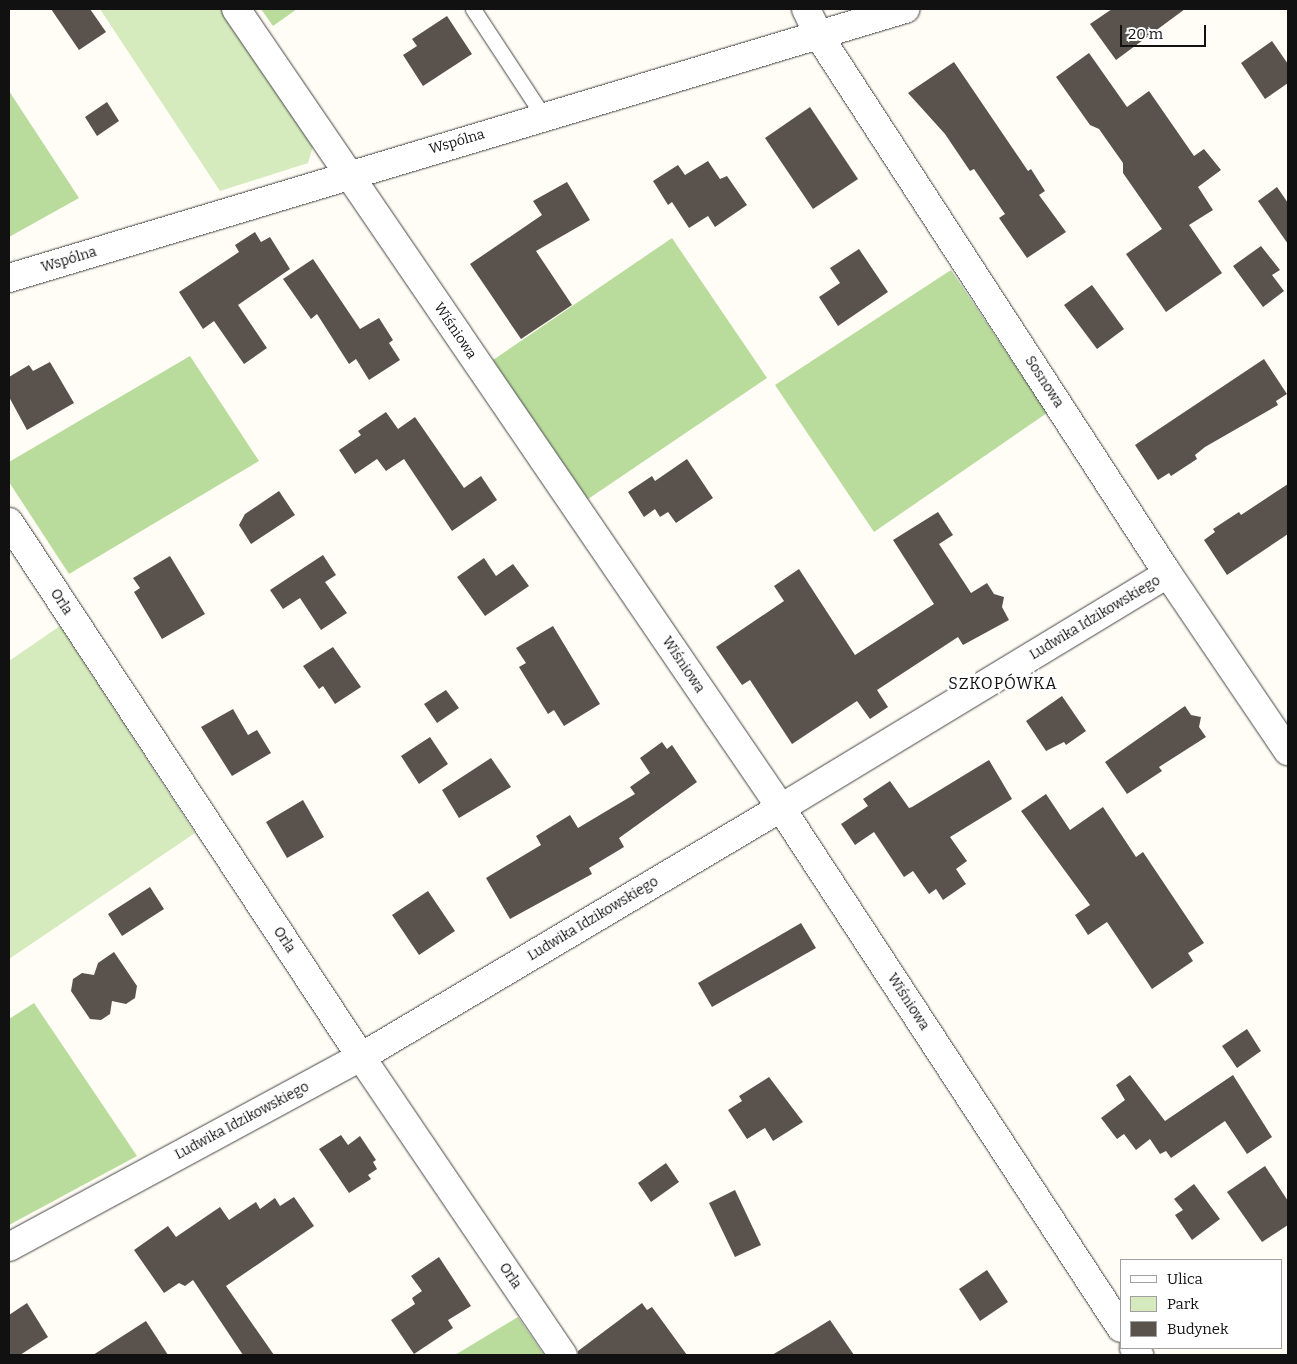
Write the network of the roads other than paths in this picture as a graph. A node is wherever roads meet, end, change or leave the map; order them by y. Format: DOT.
graph roads {
  1 [pos="236,9"];
  2 [pos="473,9"];
  3 [pos="806,9"];
  4 [pos="905,9"];
  5 [pos="819,36"];
  6 [pos="544,116"];
  7 [pos="348,174"];
  8 [pos="9,278"];
  9 [pos="9,522"];
  10 [pos="1168,574"];
  11 [pos="1288,751"];
  12 [pos="781,808"];
  13 [pos="361,1057"];
  14 [pos="9,1247"];
  15 [pos="1120,1326"];
  16 [pos="564,1355"];
  1 -- 7 [label="street, Wiśniowa"];
  2 -- 6 [label="lane"];
  3 -- 5 [label="street, Sosnowa"];
  4 -- 5 [label="street, Wspólna"];
  5 -- 6 [label="street, Wspólna"];
  5 -- 10 [label="street, Sosnowa"];
  6 -- 7 [label="street, Wspólna"];
  7 -- 8 [label="street, Wspólna"];
  7 -- 12 [label="street, Wiśniowa"];
  9 -- 13 [label="street, Orla"];
  10 -- 11 [label="street, Sosnowa"];
  10 -- 12 [label="street, Ludwika Idzikowskiego"];
  12 -- 13 [label="street, Ludwika Idzikowskiego"];
  12 -- 15 [label="street, Wiśniowa"];
  13 -- 14 [label="street, Ludwika Idzikowskiego"];
  13 -- 16 [label="street, Orla"];
}
